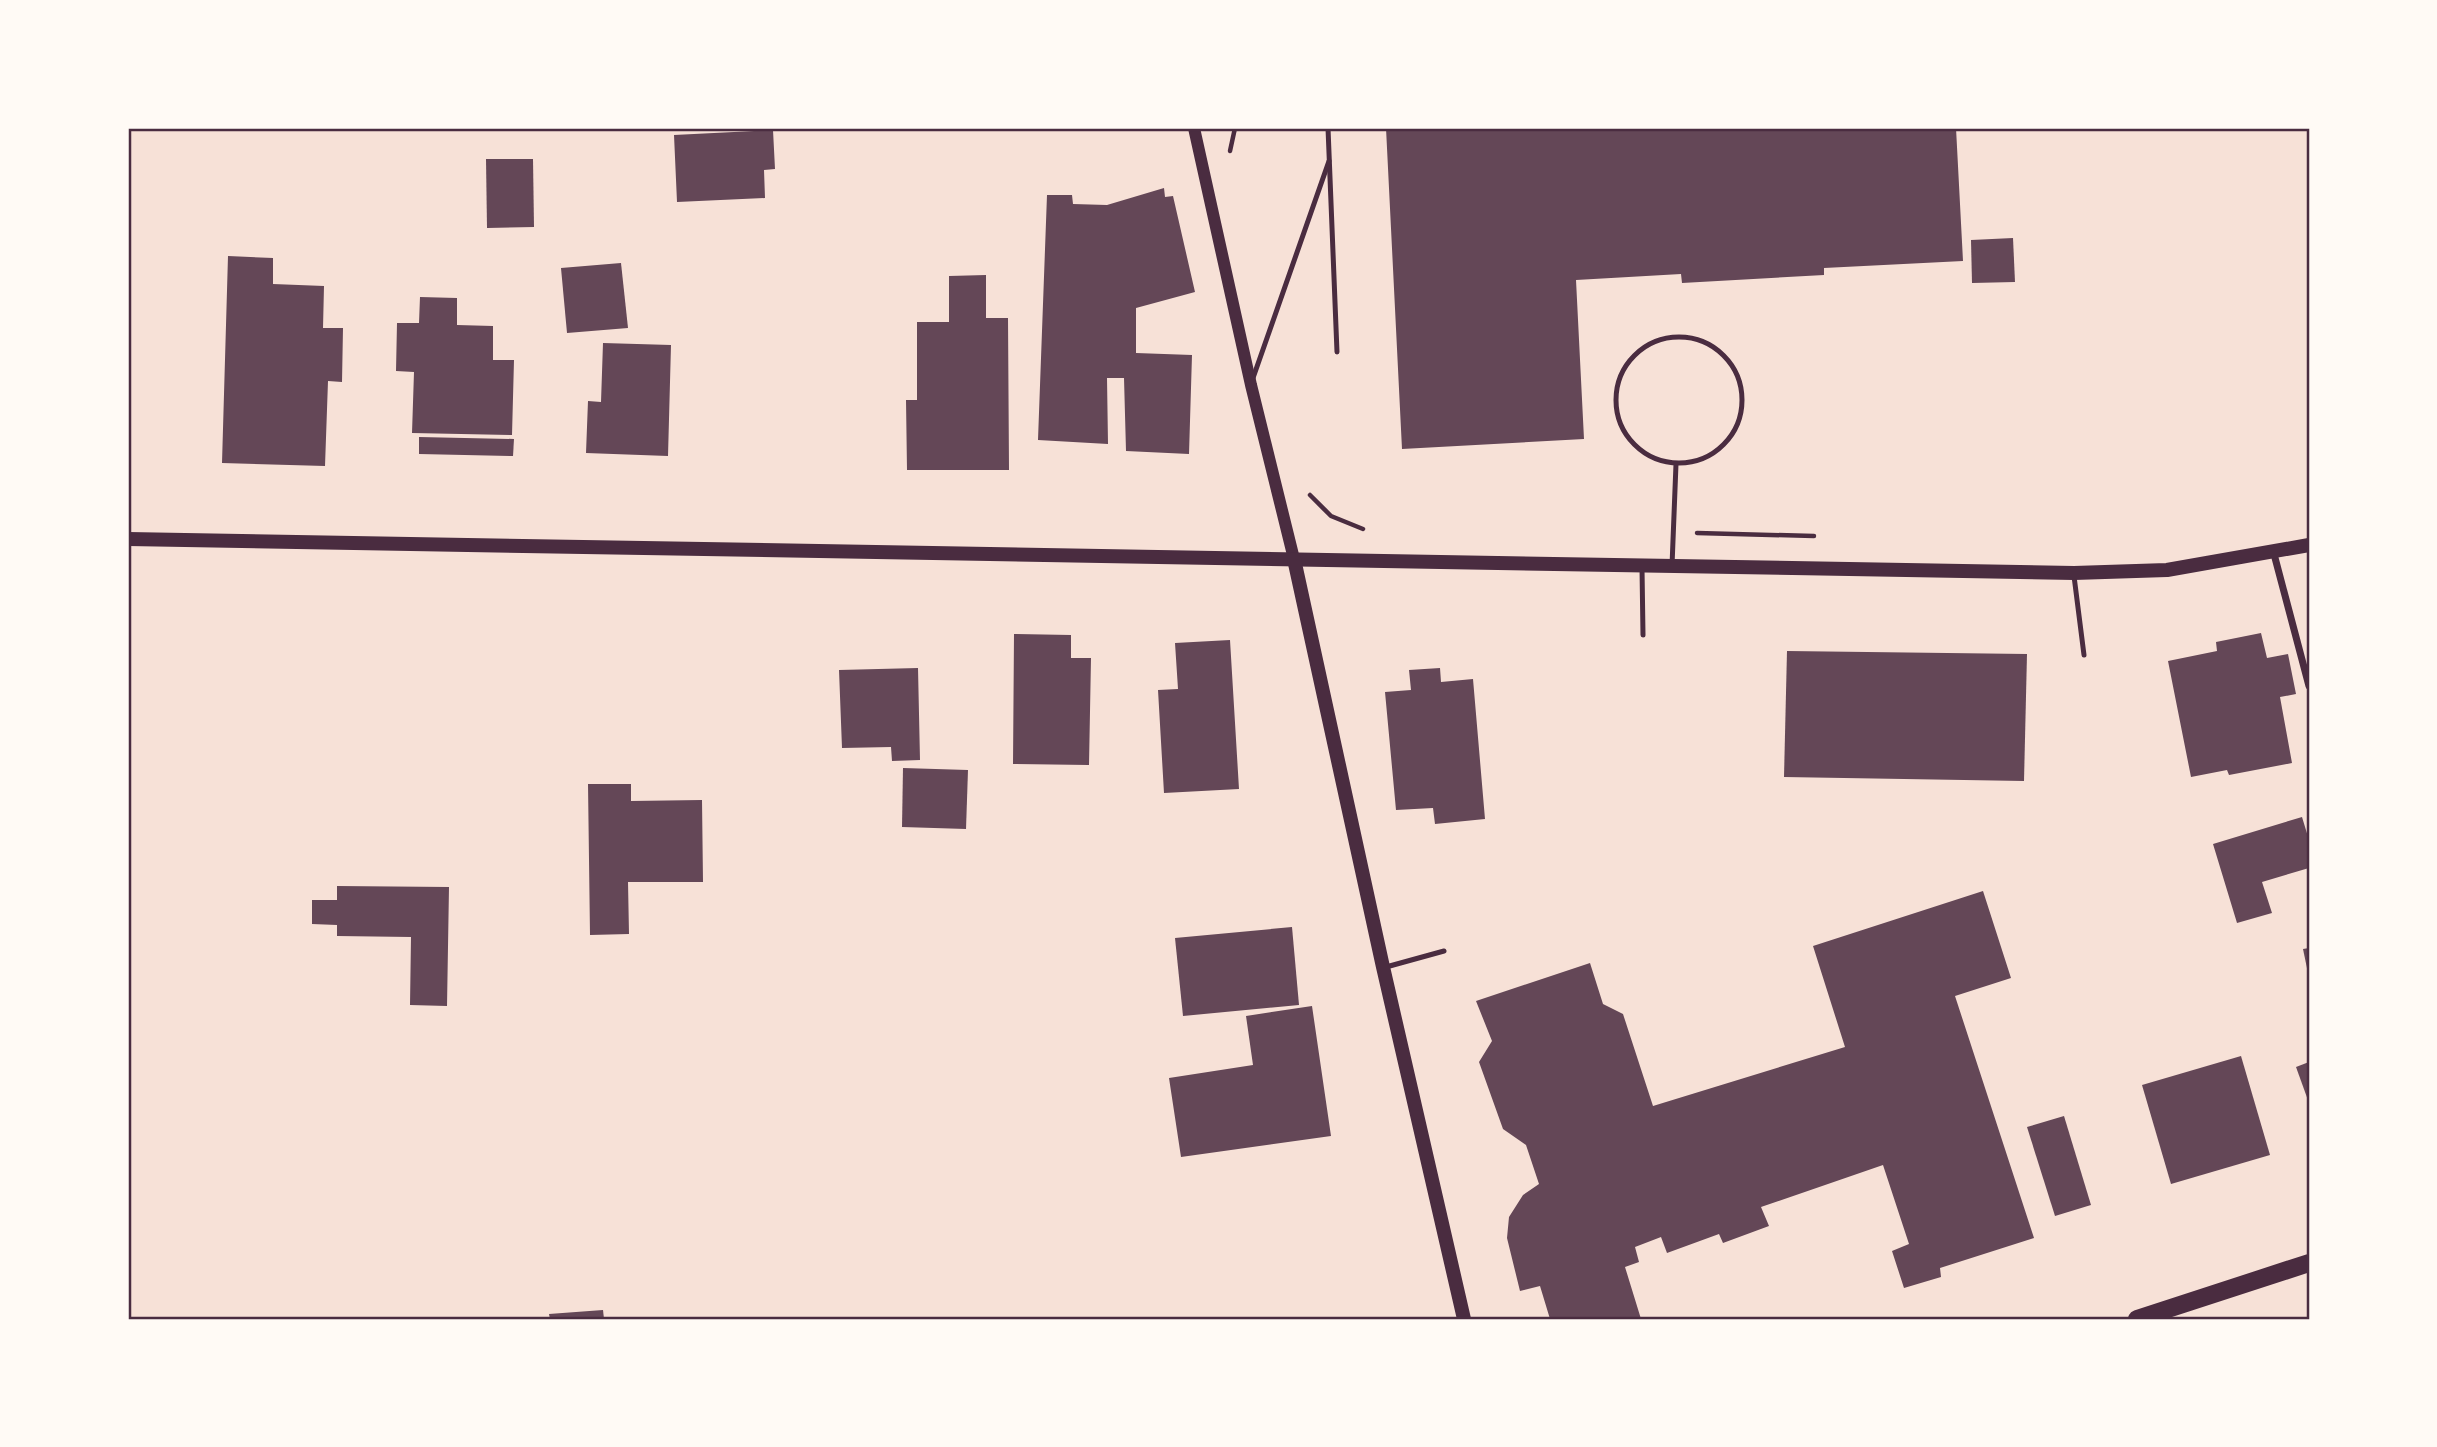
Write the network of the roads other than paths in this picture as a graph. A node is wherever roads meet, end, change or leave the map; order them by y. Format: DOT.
graph roads {
  1 [pos="1194,128"];
  2 [pos="1328,128"];
  3 [pos="1329,161"];
  4 [pos="1337,352"];
  5 [pos="1251,385"];
  6 [pos="1676,464"];
  7 [pos="128,539"];
  8 [pos="2309,545"];
  9 [pos="2274,554"];
  10 [pos="1294,559"];
  11 [pos="1642,565"];
  12 [pos="1672,566"];
  13 [pos="2074,573"];
  14 [pos="1643,635"];
  15 [pos="2084,655"];
  16 [pos="2309,686"];
  17 [pos="1444,951"];
  18 [pos="1383,967"];
  19 [pos="2309,1263"];
  20 [pos="1464,1319"];
  21 [pos="2137,1319"];
  1 -- 5 [label="street"];
  2 -- 3 [label="lane"];
  3 -- 4 [label="lane"];
  3 -- 5 [label="lane"];
  5 -- 10 [label="street"];
  6 -- 6 [label="lane"];
  6 -- 12 [label="lane"];
  7 -- 10 [label="main road"];
  8 -- 9 [label="main road"];
  9 -- 13 [label="main road"];
  9 -- 16 [label="street"];
  10 -- 11 [label="main road"];
  10 -- 18 [label="main road"];
  11 -- 12 [label="main road"];
  11 -- 14 [label="lane"];
  12 -- 13 [label="main road"];
  13 -- 15 [label="lane"];
  17 -- 18 [label="lane"];
  18 -- 20 [label="main road"];
  19 -- 21 [label="main road"];
}
